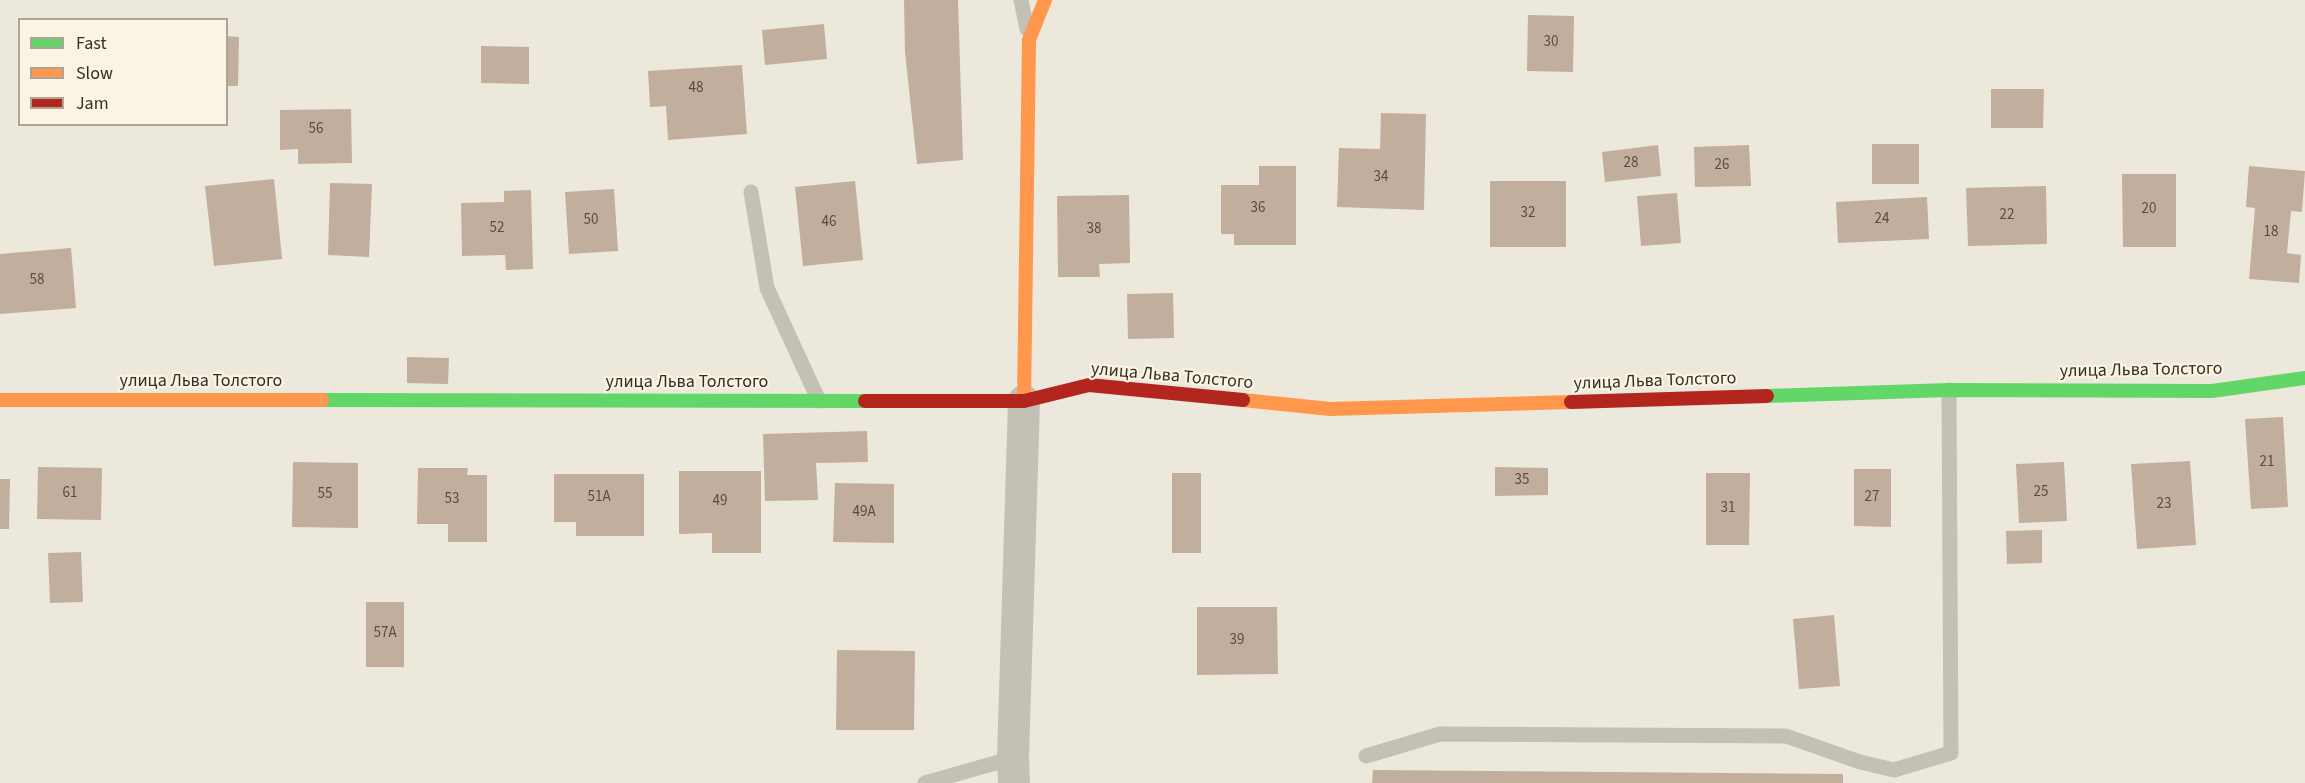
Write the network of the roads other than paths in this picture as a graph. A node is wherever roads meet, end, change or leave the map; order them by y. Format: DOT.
graph roads {
  1 [pos="1021,0"];
  2 [pos="1045,0"];
  3 [pos="1029,40"];
  4 [pos="751,192"];
  5 [pos="2305,378"];
  6 [pos="1949,390"];
  7 [pos="0,400"];
  8 [pos="819,401"];
  9 [pos="1024,401"];
  10 [pos="1366,756"];
  11 [pos="1013,771"];
  12 [pos="1894,776"];
  13 [pos="925,783"];
  1 -- 3 [label="lane"];
  2 -- 3 [label="street"];
  3 -- 9 [label="street"];
  4 -- 8 [label="lane"];
  5 -- 6 [label="street, улица Льва Толстого"];
  6 -- 9 [label="street, улица Льва Толстого"];
  6 -- 12 [label="lane"];
  7 -- 8 [label="street, улица Льва Толстого"];
  8 -- 9 [label="street, улица Льва Толстого"];
  9 -- 11 [label="street"];
  10 -- 12 [label="lane"];
  11 -- 13 [label="lane"];
}
